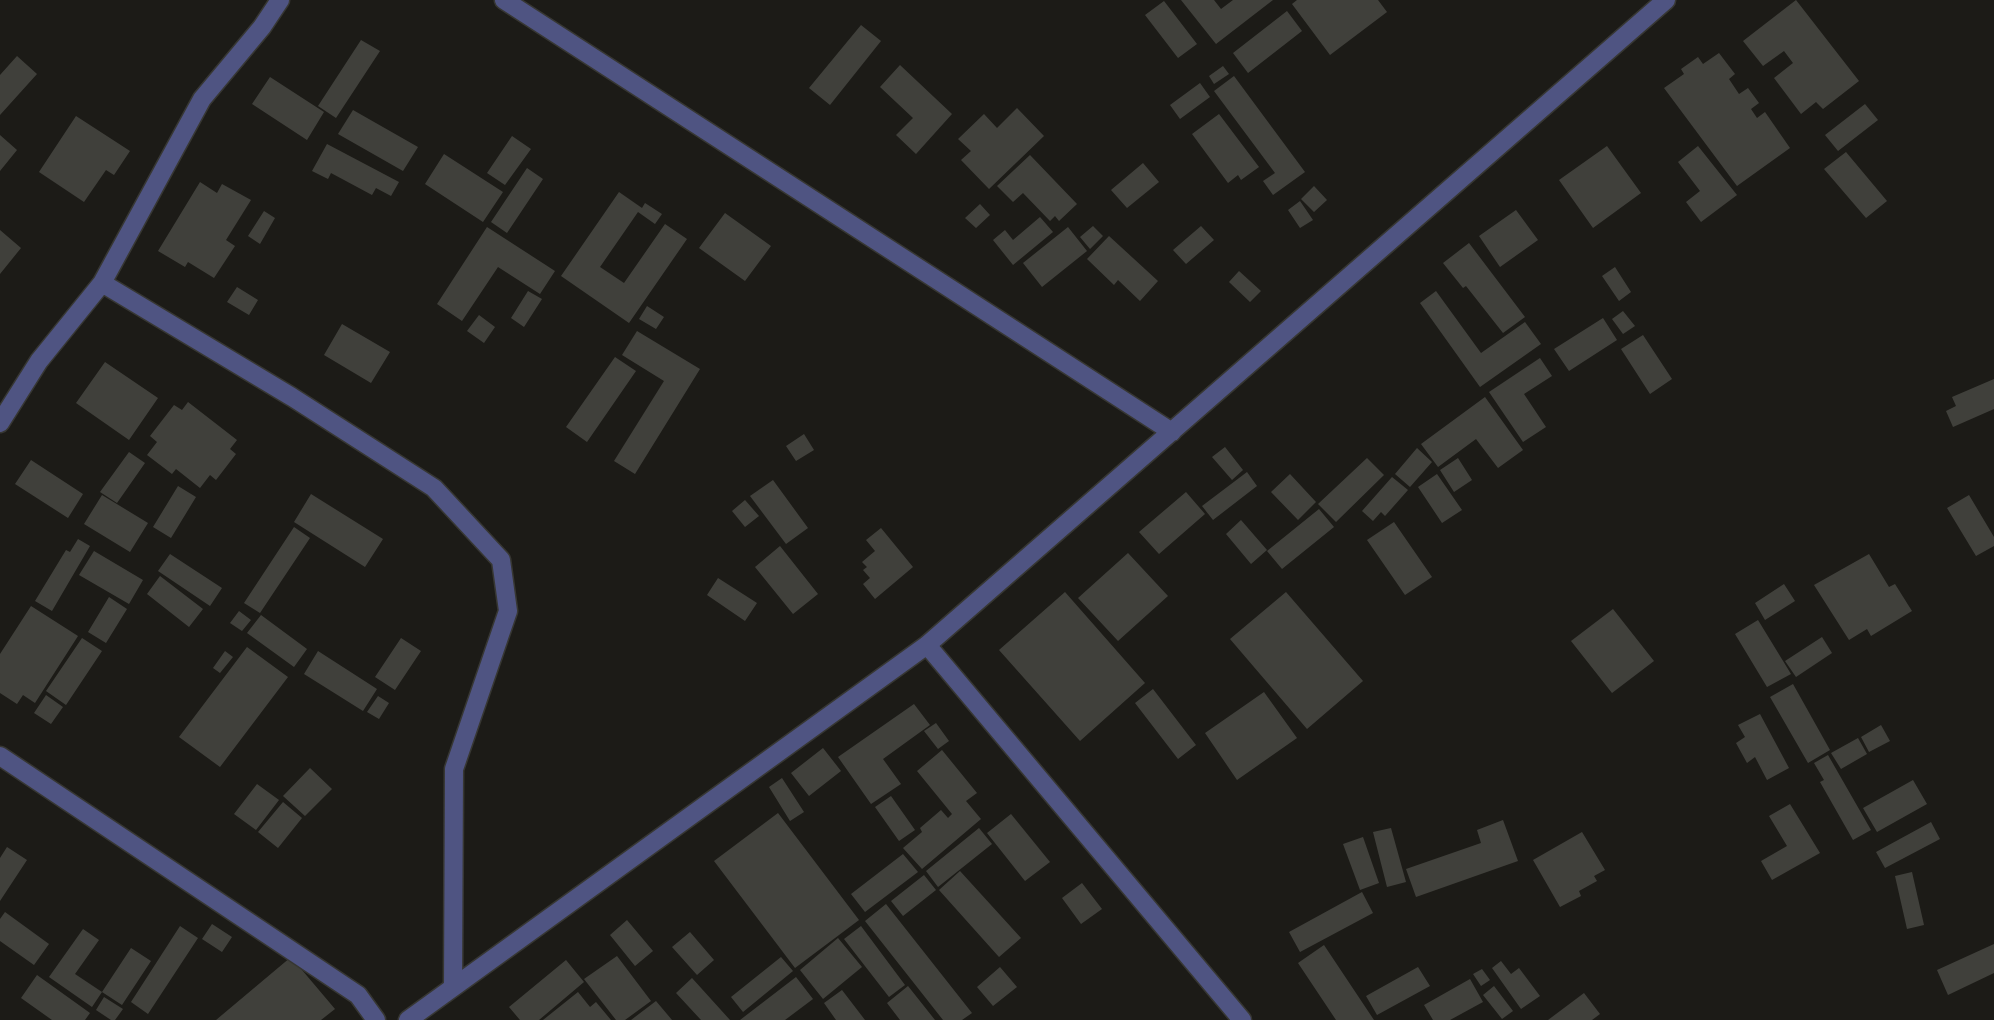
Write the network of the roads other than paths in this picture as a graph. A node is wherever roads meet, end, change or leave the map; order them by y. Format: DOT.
graph roads {
  1 [pos="280,0"];
  2 [pos="504,0"];
  3 [pos="1666,0"];
  4 [pos="102,283"];
  5 [pos="0,423"];
  6 [pos="1172,432"];
  7 [pos="927,645"];
  8 [pos="0,756"];
  9 [pos="453,987"];
  10 [pos="376,1020"];
  11 [pos="408,1020"];
  12 [pos="1242,1020"];
  1 -- 4 [label="street"];
  2 -- 6 [label="street"];
  3 -- 6 [label="street"];
  4 -- 5 [label="street"];
  4 -- 9 [label="street"];
  6 -- 7 [label="street"];
  7 -- 9 [label="street"];
  7 -- 12 [label="street"];
  8 -- 10 [label="street"];
  9 -- 11 [label="street"];
}
